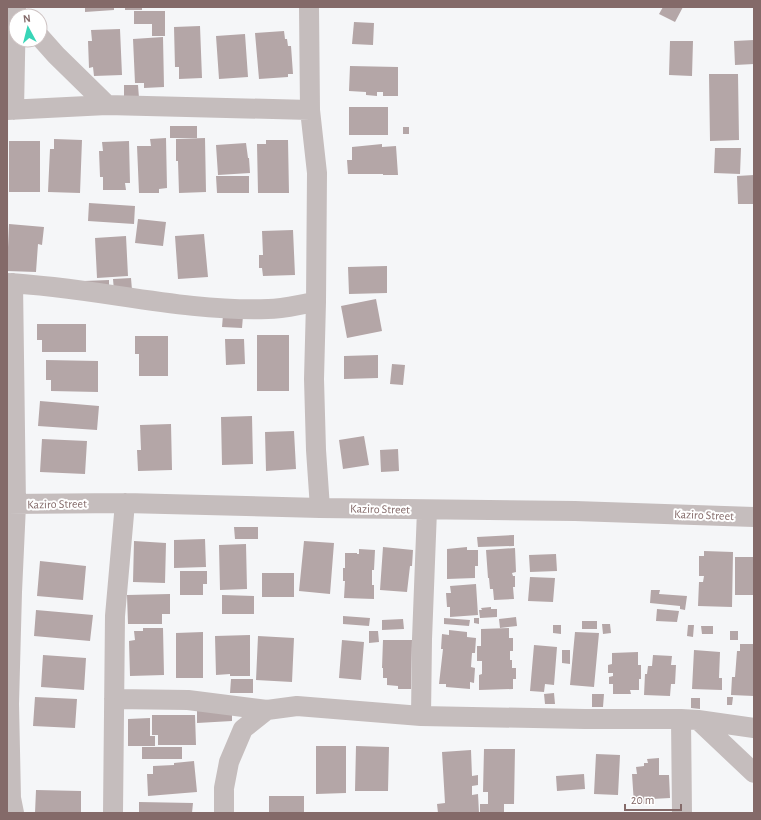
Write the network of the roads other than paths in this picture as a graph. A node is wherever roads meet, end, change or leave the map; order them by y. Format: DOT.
graph roads {
  1 [pos="309,7"];
  2 [pos="48,46"];
  3 [pos="15,48"];
  4 [pos="107,105"];
  5 [pos="11,110"];
  6 [pos="310,110"];
  7 [pos="10,283"];
  8 [pos="316,302"];
  9 [pos="125,503"];
  10 [pos="11,505"];
  11 [pos="320,508"];
  12 [pos="427,510"];
  13 [pos="754,517"];
  14 [pos="114,699"];
  15 [pos="8,704"];
  16 [pos="267,710"];
  17 [pos="421,716"];
  18 [pos="690,719"];
  19 [pos="754,728"];
  20 [pos="754,774"];
  21 [pos="14,813"];
  22 [pos="113,813"];
  23 [pos="224,813"];
  24 [pos="682,813"];
  1 -- 6 [label="street"];
  2 -- 4 [label="street"];
  3 -- 5 [label="street"];
  4 -- 5 [label="street"];
  4 -- 6 [label="street"];
  6 -- 8 [label="street"];
  7 -- 8 [label="street"];
  7 -- 10 [label="street"];
  8 -- 11 [label="street"];
  9 -- 10 [label="street, Kaziro Street"];
  9 -- 11 [label="street, Kaziro Street"];
  9 -- 14 [label="street"];
  10 -- 15 [label="street"];
  11 -- 12 [label="street, Kaziro Street"];
  12 -- 13 [label="street, Kaziro Street"];
  12 -- 17 [label="street"];
  14 -- 16 [label="street"];
  14 -- 22 [label="street"];
  15 -- 21 [label="street"];
  16 -- 17 [label="street"];
  16 -- 23 [label="street"];
  17 -- 18 [label="street"];
  18 -- 19 [label="street"];
  18 -- 20 [label="street"];
  18 -- 24 [label="street"];
}
